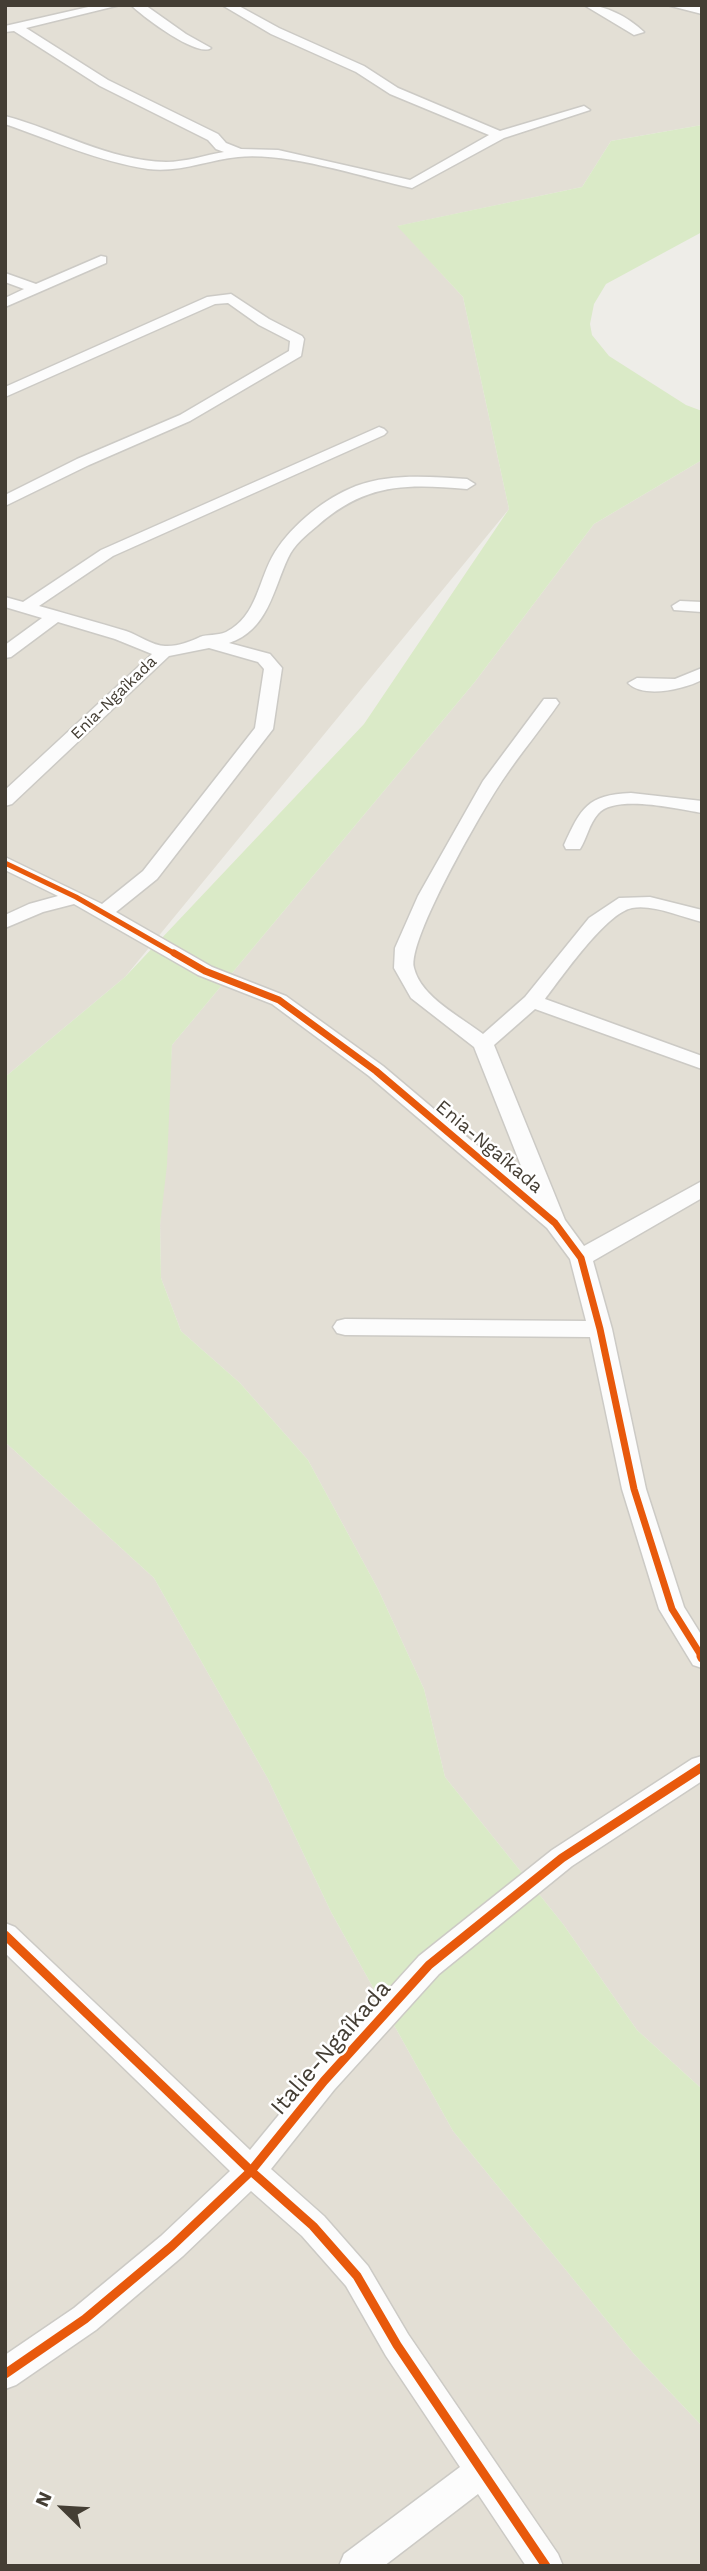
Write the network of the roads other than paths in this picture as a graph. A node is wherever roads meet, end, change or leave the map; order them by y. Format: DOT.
graph roads {
  1 [pos="45,5"];
  2 [pos="114,5"];
  3 [pos="137,5"];
  4 [pos="228,5"];
  5 [pos="590,5"];
  6 [pos="680,6"];
  7 [pos="702,10"];
  8 [pos="66,16"];
  9 [pos="10,28"];
  10 [pos="638,32"];
  11 [pos="205,48"];
  12 [pos="584,110"];
  13 [pos="5,120"];
  14 [pos="499,135"];
  15 [pos="239,153"];
  16 [pos="102,260"];
  17 [pos="5,277"];
  18 [pos="37,289"];
  19 [pos="5,303"];
  20 [pos="5,393"];
  21 [pos="379,432"];
  22 [pos="467,484"];
  23 [pos="5,501"];
  24 [pos="5,602"];
  25 [pos="680,606"];
  26 [pos="26,607"];
  27 [pos="702,607"];
  28 [pos="54,617"];
  29 [pos="205,642"];
  30 [pos="163,652"];
  31 [pos="5,653"];
  32 [pos="702,673"];
  33 [pos="637,683"];
  34 [pos="550,703"];
  35 [pos="5,800"];
  36 [pos="702,807"];
  37 [pos="573,845"];
  38 [pos="5,863"];
  39 [pos="76,897"];
  40 [pos="103,912"];
  41 [pos="702,916"];
  42 [pos="5,922"];
  43 [pos="532,1001"];
  44 [pos="483,1044"];
  45 [pos="702,1063"];
  46 [pos="702,1188"];
  47 [pos="555,1223"];
  48 [pos="581,1258"];
  49 [pos="345,1327"];
  50 [pos="600,1329"];
  51 [pos="702,1658"];
  52 [pos="702,1767"];
  53 [pos="7,1940"];
  54 [pos="251,2171"];
  55 [pos="5,2374"];
  56 [pos="482,2471"];
  57 [pos="356,2566"];
  58 [pos="546,2566"];
  1 -- 8 [label="street"];
  2 -- 8 [label="street"];
  3 -- 11 [label="street"];
  4 -- 14 [label="street"];
  5 -- 10 [label="street"];
  6 -- 7 [label="street"];
  8 -- 9 [label="street"];
  9 -- 15 [label="street"];
  12 -- 14 [label="street"];
  13 -- 15 [label="street"];
  14 -- 15 [label="street"];
  16 -- 18 [label="street"];
  17 -- 18 [label="street"];
  18 -- 19 [label="street"];
  20 -- 23 [label="street"];
  21 -- 26 [label="street"];
  22 -- 29 [label="street"];
  24 -- 26 [label="street, Enia-Ngaîkada"];
  25 -- 27 [label="street"];
  26 -- 28 [label="street, Enia-Ngaîkada"];
  28 -- 30 [label="street, Enia-Ngaîkada"];
  28 -- 31 [label="street"];
  29 -- 30 [label="street"];
  29 -- 40 [label="street"];
  30 -- 35 [label="street, Enia-Ngaîkada"];
  32 -- 33 [label="street"];
  34 -- 44 [label="street"];
  36 -- 37 [label="street"];
  38 -- 39 [label="street, Enia-Ngaîkada"];
  39 -- 40 [label="street, Enia-Ngaîkada"];
  39 -- 42 [label="street"];
  40 -- 47 [label="street, Enia-Ngaîkada"];
  41 -- 43 [label="street"];
  43 -- 44 [label="street"];
  43 -- 45 [label="street"];
  44 -- 47 [label="street"];
  46 -- 48 [label="street"];
  47 -- 48 [label="street, Enia-Ngaîkada"];
  48 -- 50 [label="street, Enia-Ngaîkada"];
  49 -- 50 [label="street"];
  50 -- 51 [label="street, Enia-Ngaîkada"];
  52 -- 54 [label="street, Italie-Ngaîkada"];
  53 -- 54 [label="street"];
  54 -- 55 [label="street, Italie-Ngaîkada"];
  54 -- 56 [label="street"];
  56 -- 57 [label="street"];
  56 -- 58 [label="street"];
}
